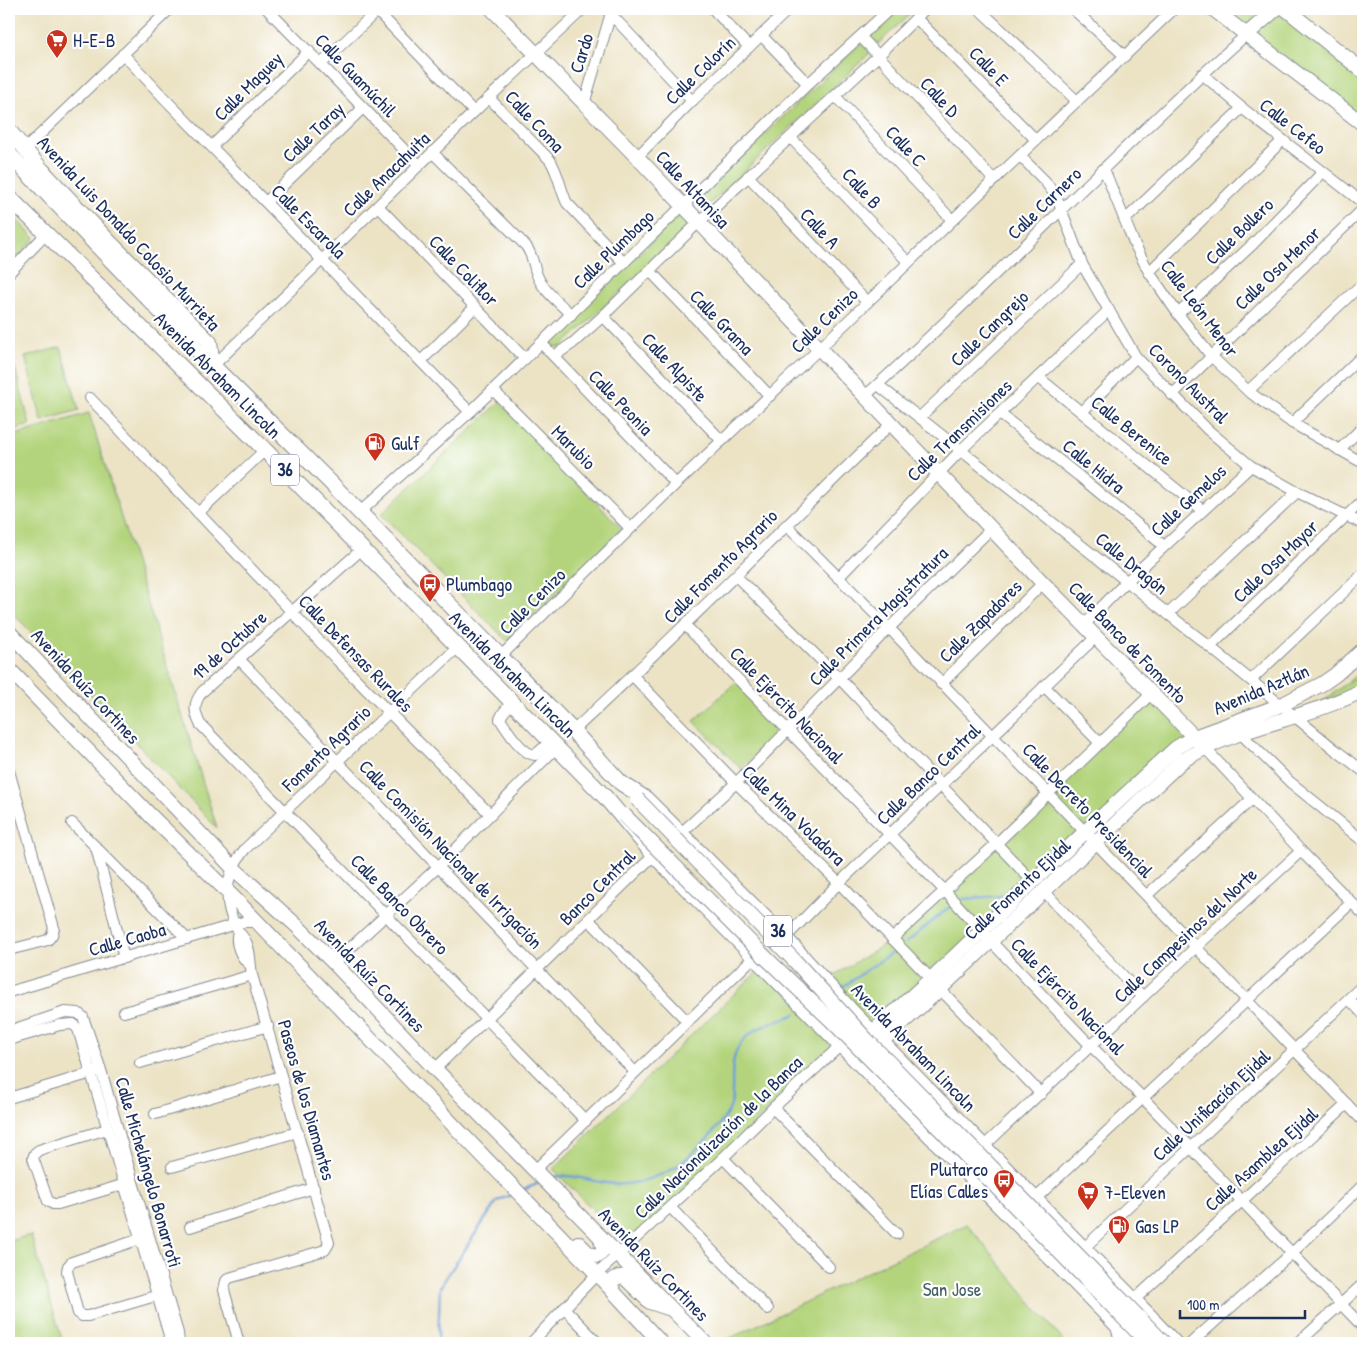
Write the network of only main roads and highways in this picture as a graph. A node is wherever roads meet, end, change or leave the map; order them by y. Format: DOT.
graph roads {
  1 [pos="9,154"];
  2 [pos="44,172"];
  3 [pos="9,197"];
  4 [pos="52,198"];
  5 [pos="125,257"];
  6 [pos="133,283"];
  7 [pos="852,1012"];
  8 [pos="828,1033"];
  9 [pos="1154,1330"];
  10 [pos="1124,1343"];
  11 [pos="1142,1343"];
  1 -- 4 [label="main road, 36"];
  2 -- 4 [label="main road"];
  3 -- 8 [label="main road, Avenida Abraham Lincoln / 36"];
  4 -- 6 [label="main road, 36"];
  5 -- 6 [label="main road"];
  6 -- 7 [label="main road, Avenida Abraham Lincoln / 36"];
  7 -- 8 [label="main road"];
  7 -- 9 [label="main road, Avenida Abraham Lincoln / 36"];
  8 -- 10 [label="main road, Avenida Abraham Lincoln / 36"];
  9 -- 11 [label="main road"];
}
